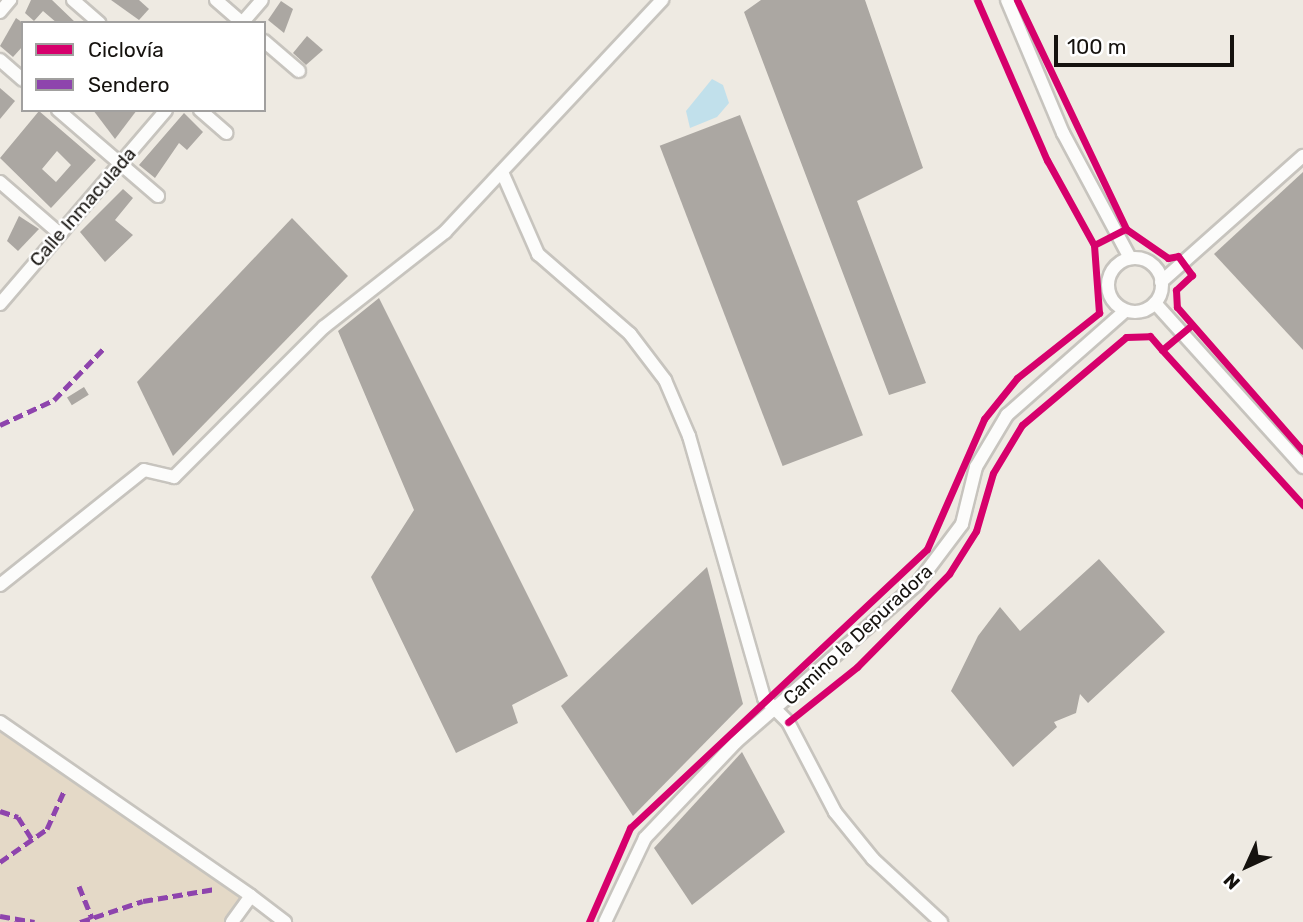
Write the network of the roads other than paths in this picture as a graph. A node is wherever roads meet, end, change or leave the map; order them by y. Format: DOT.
graph roads {
  1 [pos="10,0"];
  2 [pos="73,0"];
  3 [pos="216,0"];
  4 [pos="261,0"];
  5 [pos="662,0"];
  6 [pos="1007,0"];
  7 [pos="0,12"];
  8 [pos="97,21"];
  9 [pos="240,21"];
  10 [pos="244,21"];
  11 [pos="266,43"];
  12 [pos="0,60"];
  13 [pos="299,71"];
  14 [pos="21,78"];
  15 [pos="60,112"];
  16 [pos="164,112"];
  17 [pos="202,112"];
  18 [pos="226,133"];
  19 [pos="1303,156"];
  20 [pos="120,164"];
  21 [pos="502,172"];
  22 [pos="0,182"];
  23 [pos="158,196"];
  24 [pos="60,234"];
  25 [pos="1130,258"];
  26 [pos="1161,282"];
  27 [pos="1155,303"];
  28 [pos="0,304"];
  29 [pos="1125,311"];
  30 [pos="1303,467"];
  31 [pos="0,584"];
  32 [pos="776,710"];
  33 [pos="0,722"];
  34 [pos="251,896"];
  35 [pos="232,922"];
  36 [pos="285,922"];
  37 [pos="605,922"];
  38 [pos="941,922"];
  1 -- 7 [label="street"];
  2 -- 8 [label="street"];
  3 -- 9 [label="street"];
  4 -- 10 [label="street"];
  5 -- 21 [label="street"];
  6 -- 25 [label="street"];
  11 -- 13 [label="street"];
  12 -- 14 [label="street"];
  15 -- 20 [label="street"];
  16 -- 20 [label="street, Calle Inmaculada"];
  17 -- 18 [label="street"];
  19 -- 26 [label="street"];
  20 -- 23 [label="street"];
  20 -- 24 [label="street, Calle Inmaculada"];
  21 -- 31 [label="street"];
  21 -- 32 [label="street"];
  22 -- 24 [label="street"];
  24 -- 28 [label="street, Calle Inmaculada"];
  25 -- 26 [label="street"];
  25 -- 29 [label="street"];
  26 -- 27 [label="street"];
  27 -- 29 [label="street"];
  27 -- 30 [label="street"];
  29 -- 32 [label="street, Camino la Depuradora"];
  32 -- 37 [label="street, Camino la Depuradora"];
  32 -- 38 [label="street"];
  33 -- 34 [label="street"];
  34 -- 35 [label="street"];
  34 -- 36 [label="street"];
}
